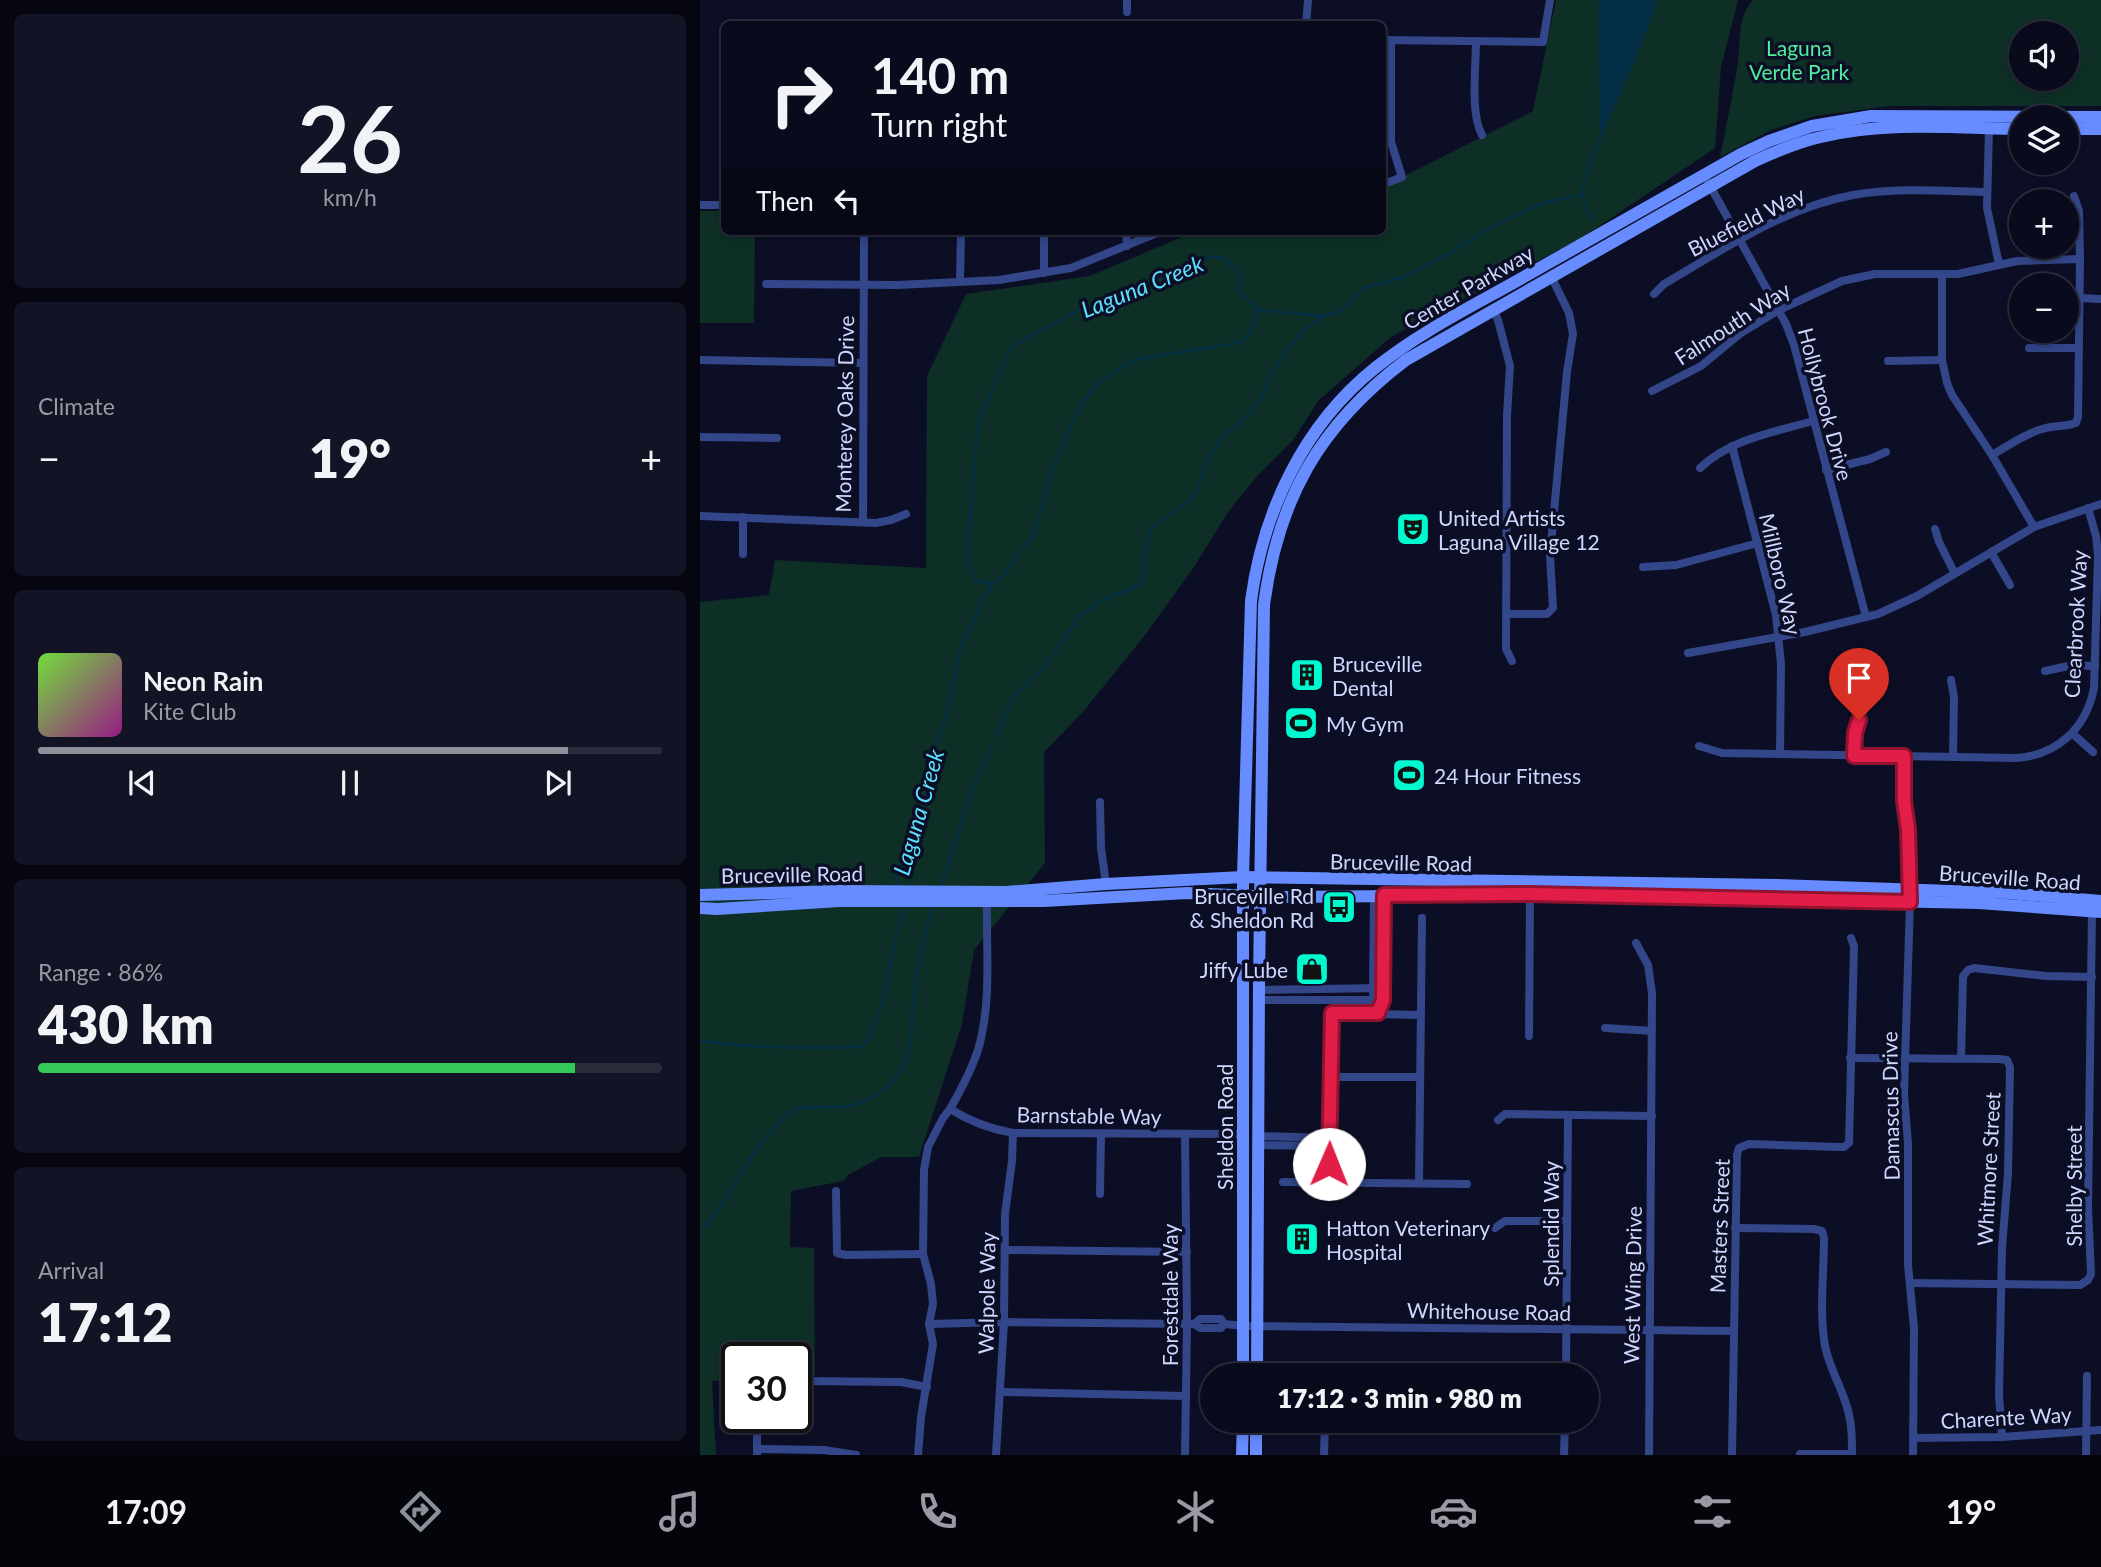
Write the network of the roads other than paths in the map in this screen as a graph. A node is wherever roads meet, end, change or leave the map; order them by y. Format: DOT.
graph roads {
  1 [pos="1127,0"];
  2 [pos="1308,0"];
  3 [pos="1550,0"];
  4 [pos="1127,12"];
  5 [pos="1306,21"];
  6 [pos="1387,41"];
  7 [pos="1476,41"];
  8 [pos="2101,117"];
  9 [pos="1989,128"];
  10 [pos="2009,129"];
  11 [pos="2079,129"];
  12 [pos="2101,130"];
  13 [pos="1482,135"];
  14 [pos="1707,180"];
  15 [pos="1386,183"];
  16 [pos="1987,192"];
  17 [pos="700,205"];
  18 [pos="721,205"];
  19 [pos="2079,211"];
  20 [pos="864,235"];
  21 [pos="961,235"];
  22 [pos="1044,235"];
  23 [pos="1126,235"];
  24 [pos="1153,235"];
  25 [pos="1740,239"];
  26 [pos="1127,246"];
  27 [pos="2080,259"];
  28 [pos="1999,264"];
  29 [pos="1044,274"];
  30 [pos="1942,274"];
  31 [pos="1551,276"];
  32 [pos="960,281"];
  33 [pos="765,284"];
  34 [pos="863,284"];
  35 [pos="1654,294"];
  36 [pos="2080,298"];
  37 [pos="2101,299"];
  38 [pos="1493,309"];
  39 [pos="1779,310"];
  40 [pos="2029,348"];
  41 [pos="2078,348"];
  42 [pos="700,360"];
  43 [pos="1942,360"];
  44 [pos="1888,362"];
  45 [pos="863,363"];
  46 [pos="1652,391"];
  47 [pos="1813,421"];
  48 [pos="700,437"];
  49 [pos="777,438"];
  50 [pos="1732,446"];
  51 [pos="1886,452"];
  52 [pos="1992,455"];
  53 [pos="1700,468"];
  54 [pos="1826,470"];
  55 [pos="2101,504"];
  56 [pos="2088,508"];
  57 [pos="906,514"];
  58 [pos="700,516"];
  59 [pos="743,517"];
  60 [pos="1507,521"];
  61 [pos="1553,521"];
  62 [pos="863,522"];
  63 [pos="2034,527"];
  64 [pos="1935,529"];
  65 [pos="1758,543"];
  66 [pos="1991,552"];
  67 [pos="743,554"];
  68 [pos="1266,556"];
  69 [pos="1643,567"];
  70 [pos="1954,572"];
  71 [pos="2010,585"];
  72 [pos="1507,614"];
  73 [pos="1866,617"];
  74 [pos="1780,637"];
  75 [pos="1688,653"];
  76 [pos="1249,655"];
  77 [pos="1512,661"];
  78 [pos="2095,666"];
  79 [pos="2045,671"];
  80 [pos="1951,680"];
  81 [pos="1262,704"];
  82 [pos="1864,709"];
  83 [pos="2073,734"];
  84 [pos="1699,747"];
  85 [pos="2094,752"];
  86 [pos="1780,754"];
  87 [pos="1854,756"];
  88 [pos="1904,756"];
  89 [pos="1953,757"];
  90 [pos="1100,802"];
  91 [pos="1243,877"];
  92 [pos="1260,878"];
  93 [pos="1467,882"];
  94 [pos="1106,884"];
  95 [pos="1243,894"];
  96 [pos="1530,894"];
  97 [pos="700,895"];
  98 [pos="1260,895"];
  99 [pos="1379,895"];
  100 [pos="1398,895"];
  101 [pos="887,896"];
  102 [pos="1910,896"];
  103 [pos="965,897"];
  104 [pos="2101,901"];
  105 [pos="987,902"];
  106 [pos="700,908"];
  107 [pos="2097,912"];
  108 [pos="1422,918"];
  109 [pos="1851,938"];
  110 [pos="1636,943"];
  111 [pos="2092,977"];
  112 [pos="1373,988"];
  113 [pos="1383,988"];
  114 [pos="1259,995"];
  115 [pos="1373,1000"];
  116 [pos="1383,1000"];
  117 [pos="1378,1013"];
  118 [pos="1420,1015"];
  119 [pos="1605,1028"];
  120 [pos="1652,1031"];
  121 [pos="1529,1036"];
  122 [pos="1850,1058"];
  123 [pos="1905,1059"];
  124 [pos="1961,1059"];
  125 [pos="1331,1077"];
  126 [pos="1419,1077"];
  127 [pos="950,1110"];
  128 [pos="1568,1115"];
  129 [pos="1652,1116"];
  130 [pos="1498,1120"];
  131 [pos="1013,1133"];
  132 [pos="1101,1134"];
  133 [pos="1243,1134"];
  134 [pos="1185,1135"];
  135 [pos="1257,1141"];
  136 [pos="1329,1142"];
  137 [pos="1283,1182"];
  138 [pos="1328,1182"];
  139 [pos="1419,1183"];
  140 [pos="1467,1184"];
  141 [pos="836,1191"];
  142 [pos="1100,1194"];
  143 [pos="1567,1221"];
  144 [pos="1495,1228"];
  145 [pos="1735,1228"];
  146 [pos="1004,1250"];
  147 [pos="1187,1252"];
  148 [pos="923,1254"];
  149 [pos="1910,1283"];
  150 [pos="2002,1284"];
  151 [pos="1004,1322"];
  152 [pos="929,1324"];
  153 [pos="1191,1324"];
  154 [pos="1244,1326"];
  155 [pos="1258,1326"];
  156 [pos="1566,1329"];
  157 [pos="1649,1330"];
  158 [pos="1734,1331"];
  159 [pos="1243,1363"];
  160 [pos="1257,1363"];
  161 [pos="1566,1363"];
  162 [pos="2087,1376"];
  163 [pos="812,1381"];
  164 [pos="927,1387"];
  165 [pos="1001,1392"];
  166 [pos="1186,1396"];
  167 [pos="2087,1430"];
  168 [pos="2101,1430"];
  169 [pos="757,1433"];
  170 [pos="1242,1433"];
  171 [pos="1256,1433"];
  172 [pos="1325,1433"];
  173 [pos="1565,1433"];
  174 [pos="2002,1437"];
  175 [pos="1913,1438"];
  176 [pos="757,1452"];
  177 [pos="1800,1454"];
  178 [pos="856,1455"];
  179 [pos="918,1455"];
  180 [pos="996,1455"];
  181 [pos="1185,1455"];
  182 [pos="1242,1455"];
  183 [pos="1256,1455"];
  184 [pos="1324,1455"];
  185 [pos="1564,1455"];
  186 [pos="1649,1455"];
  187 [pos="1732,1455"];
  188 [pos="1852,1455"];
  189 [pos="1913,1455"];
  190 [pos="2087,1455"];
  1 -- 4 [label="street"];
  2 -- 5 [label="street"];
  3 -- 7 [label="street"];
  6 -- 7 [label="street"];
  6 -- 15 [label="street"];
  7 -- 13 [label="street"];
  8 -- 14 [label="main road, Center Parkway"];
  9 -- 10 [label="main road, Center Parkway"];
  9 -- 14 [label="main road, Center Parkway"];
  9 -- 16 [label="street"];
  11 -- 12 [label="main road"];
  14 -- 25 [label="street, Hollybrook Drive"];
  14 -- 31 [label="main road, Center Parkway"];
  14 -- 68 [label="main road, Center Parkway"];
  16 -- 25 [label="street, Bluefield Way"];
  16 -- 28 [label="street"];
  17 -- 18 [label="street"];
  19 -- 27 [label="street"];
  20 -- 34 [label="street, Monterey Oaks Drive"];
  21 -- 32 [label="street"];
  22 -- 29 [label="street"];
  23 -- 26 [label="street"];
  24 -- 26 [label="street"];
  25 -- 35 [label="street, Bluefield Way"];
  25 -- 39 [label="street, Hollybrook Drive"];
  26 -- 29 [label="street"];
  27 -- 28 [label="street, Falmouth Way"];
  27 -- 36 [label="street"];
  28 -- 30 [label="street, Falmouth Way"];
  29 -- 32 [label="street"];
  30 -- 39 [label="street, Falmouth Way"];
  30 -- 43 [label="street"];
  31 -- 38 [label="main road, Center Parkway"];
  31 -- 61 [label="street"];
  32 -- 34 [label="street"];
  33 -- 34 [label="street"];
  34 -- 45 [label="street, Monterey Oaks Drive"];
  36 -- 37 [label="street"];
  36 -- 41 [label="street"];
  38 -- 60 [label="street"];
  38 -- 68 [label="main road, Center Parkway"];
  39 -- 46 [label="street, Falmouth Way"];
  39 -- 47 [label="street, Hollybrook Drive"];
  40 -- 41 [label="street"];
  41 -- 52 [label="street"];
  42 -- 45 [label="street"];
  43 -- 44 [label="street"];
  43 -- 52 [label="street"];
  45 -- 62 [label="street, Monterey Oaks Drive"];
  47 -- 50 [label="street"];
  47 -- 54 [label="street, Hollybrook Drive"];
  48 -- 49 [label="street"];
  50 -- 53 [label="street"];
  50 -- 65 [label="street, Millboro Way"];
  51 -- 54 [label="street"];
  52 -- 63 [label="street"];
  54 -- 73 [label="street, Hollybrook Drive"];
  55 -- 56 [label="street"];
  56 -- 63 [label="street"];
  56 -- 78 [label="street, Clearbrook Way"];
  57 -- 62 [label="street"];
  58 -- 59 [label="street, Monterey Oaks Drive"];
  59 -- 62 [label="street, Monterey Oaks Drive"];
  59 -- 67 [label="street"];
  60 -- 61 [label="street"];
  60 -- 72 [label="street"];
  61 -- 72 [label="street"];
  63 -- 66 [label="street"];
  64 -- 70 [label="street"];
  65 -- 69 [label="street"];
  65 -- 74 [label="street, Millboro Way"];
  66 -- 70 [label="street"];
  66 -- 71 [label="street"];
  68 -- 76 [label="main road, Center Parkway"];
  68 -- 81 [label="main road, Center Parkway"];
  70 -- 73 [label="street"];
  72 -- 77 [label="street"];
  73 -- 74 [label="street"];
  74 -- 75 [label="street"];
  74 -- 86 [label="street, Millboro Way"];
  76 -- 81 [label="main road"];
  76 -- 91 [label="main road, Center Parkway"];
  78 -- 79 [label="street"];
  78 -- 83 [label="street, Clearbrook Way"];
  80 -- 89 [label="street"];
  81 -- 92 [label="main road, Center Parkway"];
  82 -- 87 [label="street"];
  83 -- 85 [label="street"];
  83 -- 89 [label="street, Clearbrook Way"];
  84 -- 86 [label="street, Clearbrook Way"];
  86 -- 87 [label="street, Clearbrook Way"];
  87 -- 88 [label="street, Clearbrook Way"];
  88 -- 89 [label="street, Clearbrook Way"];
  88 -- 102 [label="street, Damascus Drive"];
  90 -- 94 [label="street"];
  91 -- 92 [label="main road, Bruceville Road"];
  91 -- 94 [label="main road, Bruceville Road"];
  91 -- 95 [label="main road, Sheldon Road"];
  92 -- 93 [label="main road, Bruceville Road"];
  92 -- 98 [label="main road, Sheldon Road"];
  93 -- 100 [label="main road"];
  93 -- 102 [label="main road, Bruceville Road"];
  94 -- 103 [label="main road, Bruceville Road"];
  95 -- 98 [label="main road, Bruceville Road"];
  95 -- 105 [label="main road, Bruceville Road"];
  95 -- 133 [label="main road, Sheldon Road"];
  96 -- 100 [label="main road, Bruceville Road"];
  96 -- 102 [label="main road, Bruceville Road"];
  96 -- 121 [label="street"];
  97 -- 101 [label="main road, Bruceville Road"];
  98 -- 99 [label="main road, Bruceville Road"];
  98 -- 114 [label="main road, Sheldon Road"];
  99 -- 100 [label="main road, Bruceville Road"];
  99 -- 112 [label="street"];
  99 -- 113 [label="street"];
  101 -- 103 [label="main road, Bruceville Road"];
  101 -- 106 [label="main road, Bruceville Road"];
  102 -- 104 [label="main road, Bruceville Road"];
  102 -- 107 [label="main road, Bruceville Road"];
  102 -- 123 [label="street, Damascus Drive"];
  103 -- 105 [label="main road, Bruceville Road"];
  105 -- 127 [label="street"];
  107 -- 111 [label="street, Shelby Street"];
  108 -- 118 [label="street"];
  109 -- 122 [label="street, Masters Street"];
  110 -- 120 [label="street, West Wing Drive"];
  111 -- 124 [label="street"];
  111 -- 150 [label="street, Shelby Street"];
  112 -- 113 [label="street"];
  112 -- 114 [label="street"];
  112 -- 115 [label="street"];
  113 -- 116 [label="street"];
  114 -- 115 [label="street"];
  114 -- 135 [label="main road, Sheldon Road"];
  115 -- 116 [label="street"];
  115 -- 117 [label="street"];
  116 -- 117 [label="street"];
  117 -- 118 [label="street"];
  117 -- 125 [label="street"];
  118 -- 126 [label="street"];
  119 -- 120 [label="street"];
  120 -- 129 [label="street, West Wing Drive"];
  122 -- 123 [label="street, Whitmore Street"];
  122 -- 145 [label="street, Masters Street"];
  123 -- 124 [label="street, Whitmore Street"];
  123 -- 149 [label="street, Damascus Drive"];
  124 -- 150 [label="street, Whitmore Street"];
  125 -- 126 [label="street"];
  125 -- 136 [label="street"];
  126 -- 139 [label="street"];
  127 -- 131 [label="street, Barnstable Way"];
  127 -- 148 [label="street"];
  128 -- 129 [label="street"];
  128 -- 130 [label="street"];
  128 -- 143 [label="street, Splendid Way"];
  129 -- 157 [label="street, West Wing Drive"];
  131 -- 132 [label="street, Barnstable Way"];
  131 -- 146 [label="street, Walpole Way"];
  132 -- 134 [label="street, Barnstable Way"];
  132 -- 142 [label="street"];
  133 -- 134 [label="street, Barnstable Way"];
  133 -- 154 [label="main road, Sheldon Road"];
  134 -- 147 [label="street, Forestdale Way"];
  135 -- 136 [label="street"];
  135 -- 155 [label="main road, Sheldon Road"];
  136 -- 138 [label="street"];
  137 -- 138 [label="street"];
  138 -- 139 [label="street"];
  139 -- 140 [label="street"];
  141 -- 148 [label="street"];
  143 -- 144 [label="street"];
  143 -- 156 [label="street, Splendid Way"];
  145 -- 158 [label="street, Masters Street"];
  145 -- 188 [label="street"];
  146 -- 147 [label="street"];
  146 -- 151 [label="street, Walpole Way"];
  147 -- 153 [label="street, Forestdale Way"];
  148 -- 152 [label="street"];
  149 -- 150 [label="street, Shelby Street"];
  149 -- 175 [label="street, Damascus Drive"];
  150 -- 174 [label="street, Whitmore Street"];
  151 -- 152 [label="street, Whitehouse Road"];
  151 -- 153 [label="street, Whitehouse Road"];
  151 -- 165 [label="street, Walpole Way"];
  152 -- 164 [label="street"];
  153 -- 154 [label="street, Whitehouse Road"];
  153 -- 166 [label="street, Forestdale Way"];
  154 -- 155 [label="street, Whitehouse Road"];
  154 -- 159 [label="main road, Sheldon Road"];
  155 -- 156 [label="street, Whitehouse Road"];
  155 -- 160 [label="main road, Sheldon Road"];
  156 -- 157 [label="street, Whitehouse Road"];
  156 -- 161 [label="street, Splendid Way"];
  157 -- 158 [label="street, Whitehouse Road"];
  157 -- 186 [label="street, West Wing Drive"];
  158 -- 187 [label="street, Masters Street"];
  162 -- 167 [label="street"];
  163 -- 164 [label="street"];
  164 -- 179 [label="street"];
  165 -- 166 [label="street"];
  165 -- 180 [label="street, Walpole Way"];
  166 -- 181 [label="street, Forestdale Way"];
  167 -- 168 [label="street, Charente Way"];
  167 -- 174 [label="street, Charente Way"];
  167 -- 190 [label="street"];
  169 -- 176 [label="street"];
  170 -- 182 [label="main road"];
  171 -- 183 [label="main road"];
  172 -- 184 [label="street"];
  173 -- 185 [label="street"];
  174 -- 175 [label="street, Charente Way"];
  175 -- 189 [label="street, Damascus Drive"];
  176 -- 178 [label="street"];
  177 -- 188 [label="street"];
}
